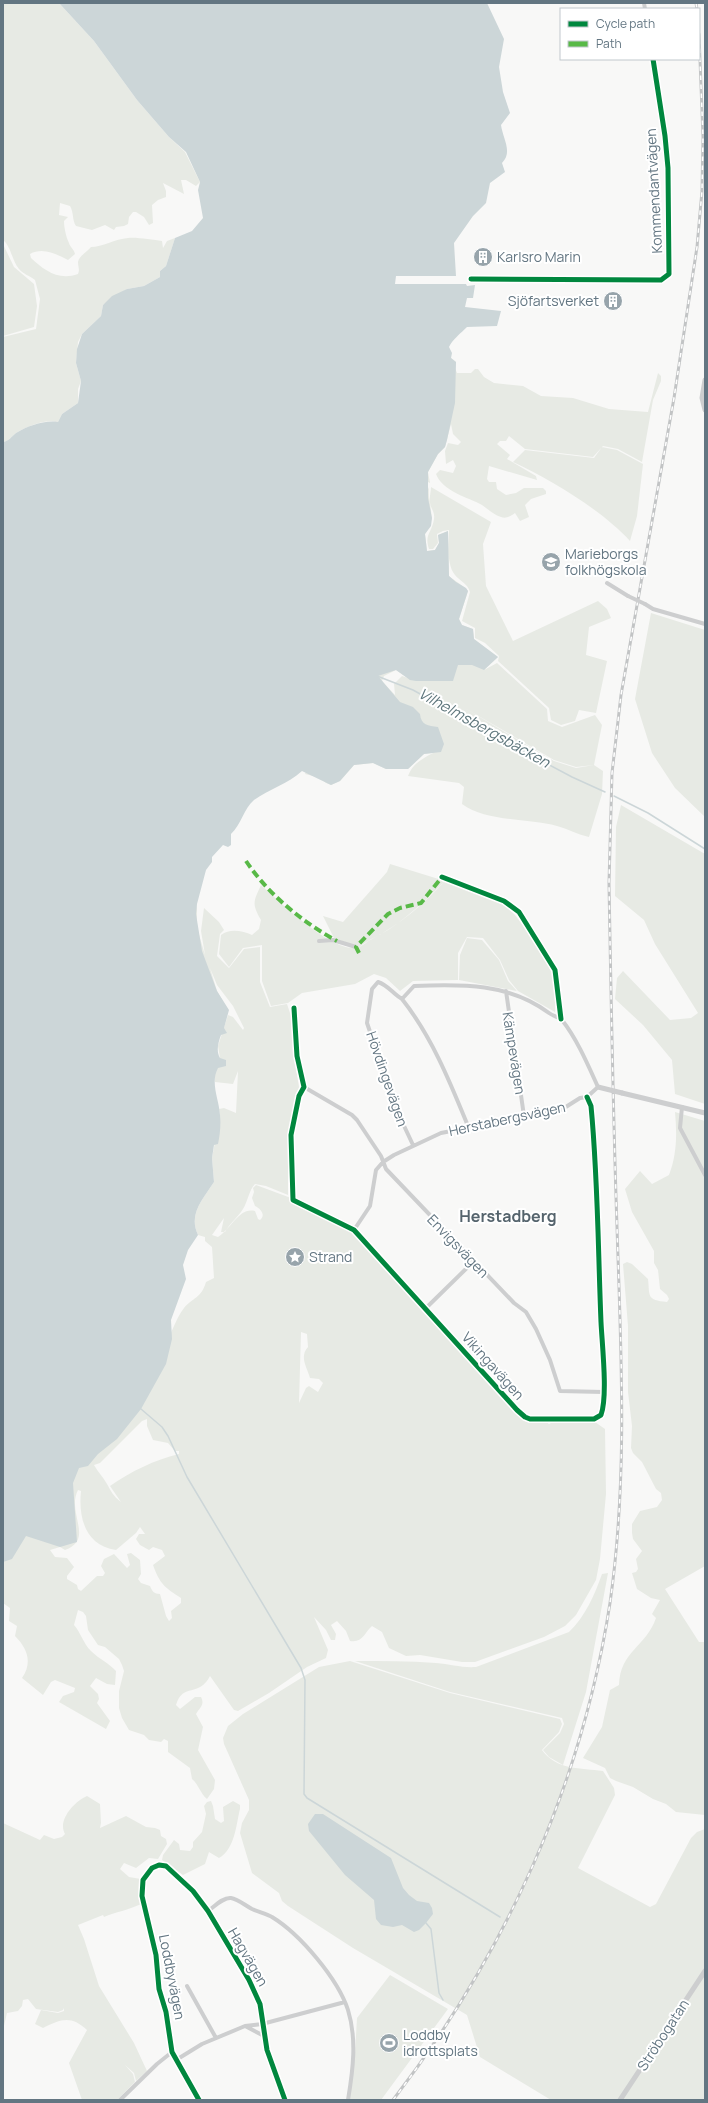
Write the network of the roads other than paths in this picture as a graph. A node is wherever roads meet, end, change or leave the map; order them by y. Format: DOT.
graph roads {
  1 [pos="654,60"];
  2 [pos="471,279"];
  3 [pos="705,380"];
  4 [pos="703,389"];
  5 [pos="705,398"];
  6 [pos="705,410"];
  7 [pos="606,583"];
  8 [pos="705,624"];
  9 [pos="442,877"];
  10 [pos="319,941"];
  11 [pos="356,947"];
  12 [pos="506,991"];
  13 [pos="402,999"];
  14 [pos="294,1008"];
  15 [pos="561,1019"];
  16 [pos="304,1087"];
  17 [pos="598,1087"];
  18 [pos="587,1097"];
  19 [pos="682,1107"];
  20 [pos="705,1113"];
  21 [pos="524,1116"];
  22 [pos="468,1126"];
  23 [pos="413,1145"];
  24 [pos="383,1162"];
  25 [pos="705,1176"];
  26 [pos="354,1230"];
  27 [pos="473,1262"];
  28 [pos="426,1309"];
  29 [pos="603,1392"];
  30 [pos="183,1880"];
  31 [pos="208,1911"];
  32 [pos="705,1971"];
  33 [pos="187,1986"];
  34 [pos="345,2002"];
  35 [pos="262,2024"];
  36 [pos="245,2026"];
  37 [pos="264,2036"];
  38 [pos="216,2038"];
  39 [pos="172,2052"];
  40 [pos="176,2060"];
  41 [pos="120,2100"];
  42 [pos="198,2100"];
  43 [pos="285,2100"];
  44 [pos="348,2100"];
  45 [pos="620,2100"];
  1 -- 2 [label="street, Kommendantvägen"];
  3 -- 4 [label="street"];
  4 -- 5 [label="street"];
  4 -- 6 [label="street"];
  7 -- 8 [label="street, bridge"];
  9 -- 15 [label="street"];
  10 -- 11 [label="street"];
  12 -- 13 [label="street"];
  12 -- 15 [label="street"];
  12 -- 21 [label="street, Kämpevägen"];
  13 -- 22 [label="street"];
  13 -- 23 [label="street, Hövdingevägen"];
  14 -- 16 [label="street"];
  15 -- 17 [label="street"];
  16 -- 24 [label="street, Envigsvägen"];
  16 -- 26 [label="street, Vikingavägen"];
  17 -- 18 [label="street, Herstabergsvägen"];
  17 -- 19 [label="street, bridge"];
  18 -- 21 [label="street, Herstabergsvägen"];
  18 -- 29 [label="street, Vikingavägen"];
  19 -- 20 [label="street"];
  19 -- 25 [label="street"];
  21 -- 22 [label="street, Herstabergsvägen"];
  22 -- 23 [label="street, Herstabergsvägen"];
  23 -- 24 [label="street, Herstabergsvägen"];
  24 -- 26 [label="street, Herstabergsvägen"];
  24 -- 27 [label="street, Envigsvägen"];
  26 -- 28 [label="street, Vikingavägen"];
  27 -- 28 [label="street"];
  27 -- 29 [label="street, Envigsvägen"];
  28 -- 29 [label="street, Vikingavägen"];
  30 -- 31 [label="street, Hagvägen"];
  30 -- 39 [label="street, Loddbyvägen"];
  31 -- 34 [label="street"];
  31 -- 35 [label="street, Hagvägen"];
  32 -- 45 [label="street, Ströbogatan"];
  33 -- 38 [label="street"];
  34 -- 35 [label="street"];
  34 -- 44 [label="street"];
  35 -- 36 [label="street"];
  35 -- 37 [label="street, Hagvägen"];
  36 -- 37 [label="street"];
  36 -- 38 [label="street"];
  37 -- 43 [label="street, Hagvägen"];
  38 -- 40 [label="street"];
  39 -- 40 [label="street, Loddbyvägen"];
  39 -- 41 [label="street"];
  40 -- 42 [label="street, Loddbyvägen"];
}
